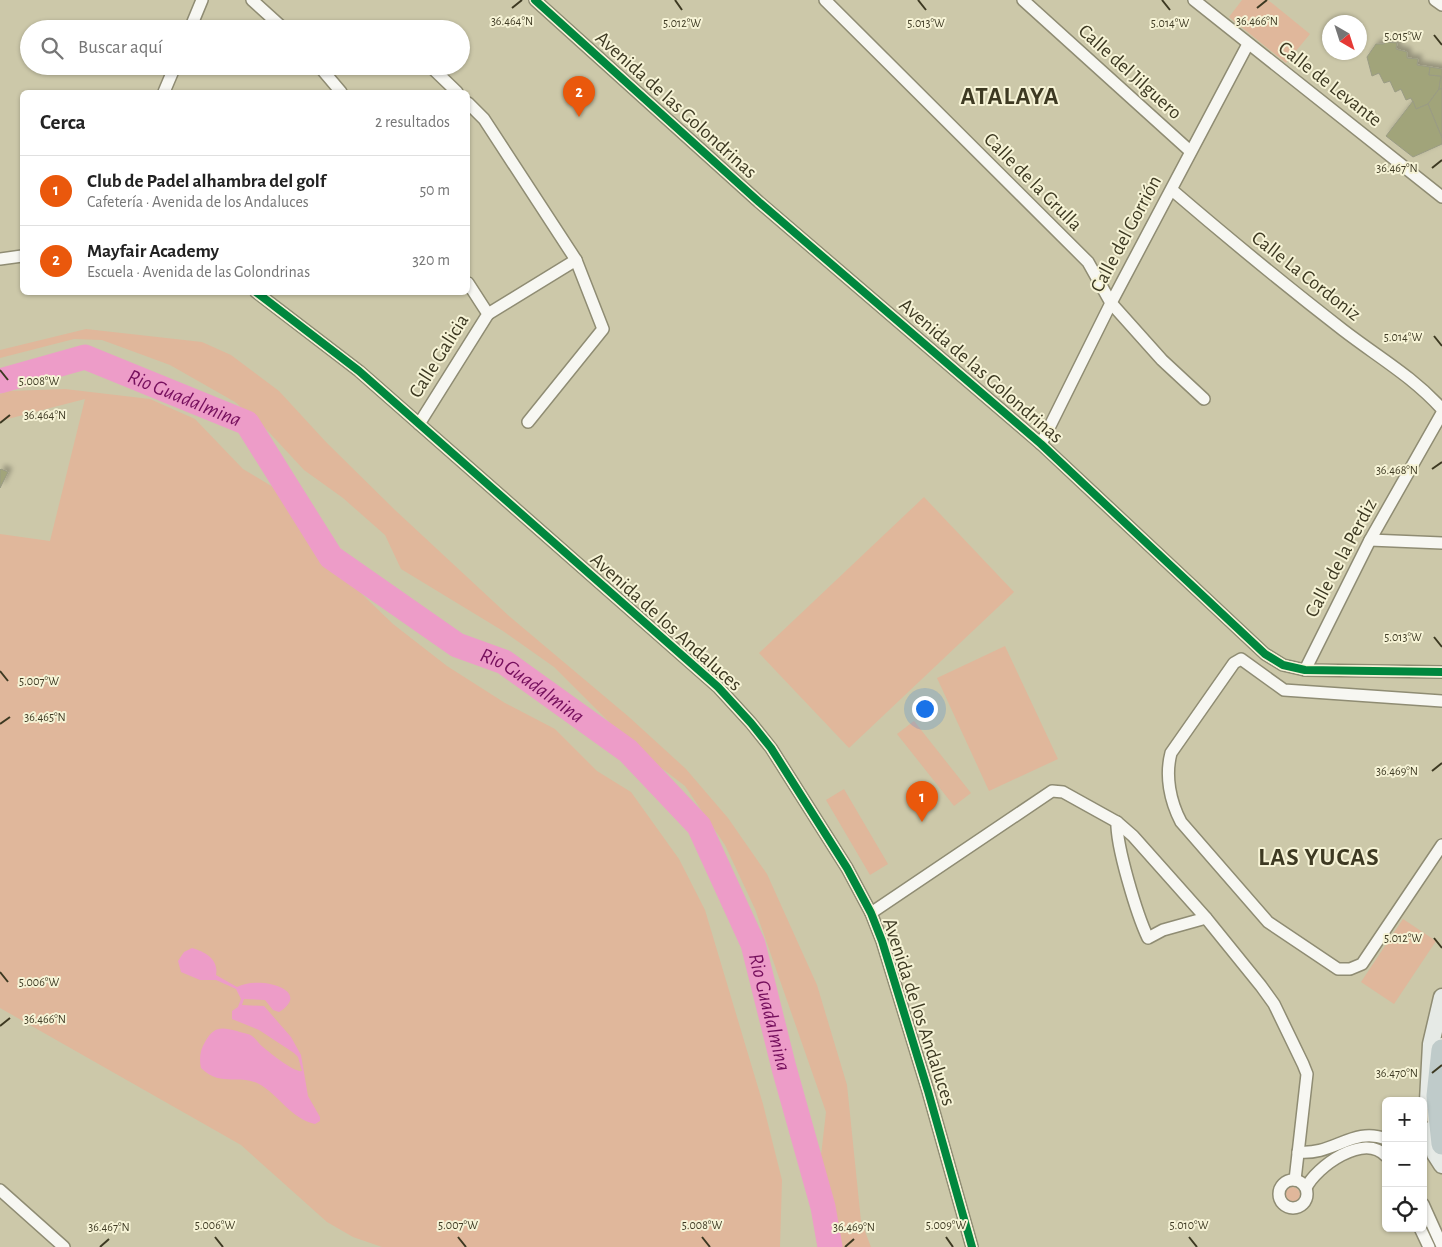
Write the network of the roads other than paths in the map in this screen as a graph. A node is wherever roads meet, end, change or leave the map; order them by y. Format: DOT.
graph roads {
  1 [pos="202,0"];
  2 [pos="252,0"];
  3 [pos="534,0"];
  4 [pos="824,0"];
  5 [pos="1023,0"];
  6 [pos="1194,0"];
  7 [pos="1435,0"];
  8 [pos="1442,5"];
  9 [pos="194,20"];
  10 [pos="274,20"];
  11 [pos="1248,44"];
  12 [pos="171,75"];
  13 [pos="327,75"];
  14 [pos="439,75"];
  15 [pos="165,90"];
  16 [pos="339,90"];
  17 [pos="455,90"];
  18 [pos="470,104"];
  19 [pos="1190,151"];
  20 [pos="1172,190"];
  21 [pos="1442,198"];
  22 [pos="20,256"];
  23 [pos="0,259"];
  24 [pos="576,260"];
  25 [pos="470,286"];
  26 [pos="260,295"];
  27 [pos="1111,303"];
  28 [pos="488,314"];
  29 [pos="1204,399"];
  30 [pos="1442,409"];
  31 [pos="1442,413"];
  32 [pos="528,422"];
  33 [pos="419,424"];
  34 [pos="1041,444"];
  35 [pos="1370,540"];
  36 [pos="1442,543"];
  37 [pos="1305,670"];
  38 [pos="1442,672"];
  39 [pos="1442,701"];
  40 [pos="1117,822"];
  41 [pos="1442,845"];
  42 [pos="871,913"];
  43 [pos="1206,918"];
  44 [pos="1442,997"];
  45 [pos="1442,1050"];
  46 [pos="1382,1137"];
  47 [pos="1442,1144"];
  48 [pos="1298,1152"];
  49 [pos="1382,1154"];
  50 [pos="1442,1165"];
  51 [pos="1295,1180"];
  52 [pos="1306,1188"];
  53 [pos="0,1190"];
  54 [pos="1427,1213"];
  55 [pos="1422,1232"];
  56 [pos="1442,1246"];
  57 [pos="64,1247"];
  58 [pos="972,1247"];
  59 [pos="1429,1247"];
  1 -- 9 [label="street"];
  2 -- 10 [label="street"];
  3 -- 34 [label="street, Avenida de las Golondrinas"];
  4 -- 27 [label="street, Calle de la Grulla"];
  5 -- 19 [label="street, Calle del Jilguero"];
  6 -- 11 [label="street, Calle de Levante"];
  7 -- 8 [label="street"];
  11 -- 19 [label="street, Calle del Gorrión"];
  11 -- 21 [label="street, Calle de Levante"];
  12 -- 15 [label="street"];
  13 -- 16 [label="street"];
  14 -- 17 [label="street"];
  18 -- 24 [label="street"];
  19 -- 20 [label="street, Calle del Gorrión"];
  20 -- 27 [label="street, Calle del Gorrión"];
  20 -- 30 [label="street, Calle La Cordoniz"];
  22 -- 23 [label="street"];
  24 -- 28 [label="street"];
  24 -- 32 [label="street"];
  25 -- 28 [label="street, Calle Galicia"];
  26 -- 33 [label="street, Avenida de los Andaluces"];
  27 -- 29 [label="street, Calle de la Grulla"];
  27 -- 34 [label="street, Calle del Gorrión"];
  28 -- 33 [label="street, Calle Galicia"];
  31 -- 35 [label="street, Calle de la Perdiz"];
  33 -- 42 [label="street, Avenida de los Andaluces"];
  34 -- 37 [label="street, Avenida de las Golondrinas"];
  35 -- 36 [label="street"];
  35 -- 37 [label="street, Calle de la Perdiz"];
  37 -- 38 [label="street, Avenida de las Golondrinas"];
  39 -- 41 [label="street"];
  40 -- 42 [label="street"];
  40 -- 43 [label="street"];
  40 -- 43 [label="street"];
  42 -- 58 [label="street, Avenida de los Andaluces"];
  43 -- 48 [label="street"];
  44 -- 50 [label="main road"];
  45 -- 47 [label="highway"];
  46 -- 48 [label="street"];
  48 -- 51 [label="street"];
  49 -- 52 [label="street"];
  51 -- 52 [label="street"];
  51 -- 52 [label="street"];
  53 -- 57 [label="street"];
  54 -- 56 [label="street"];
  55 -- 59 [label="street"];
}
